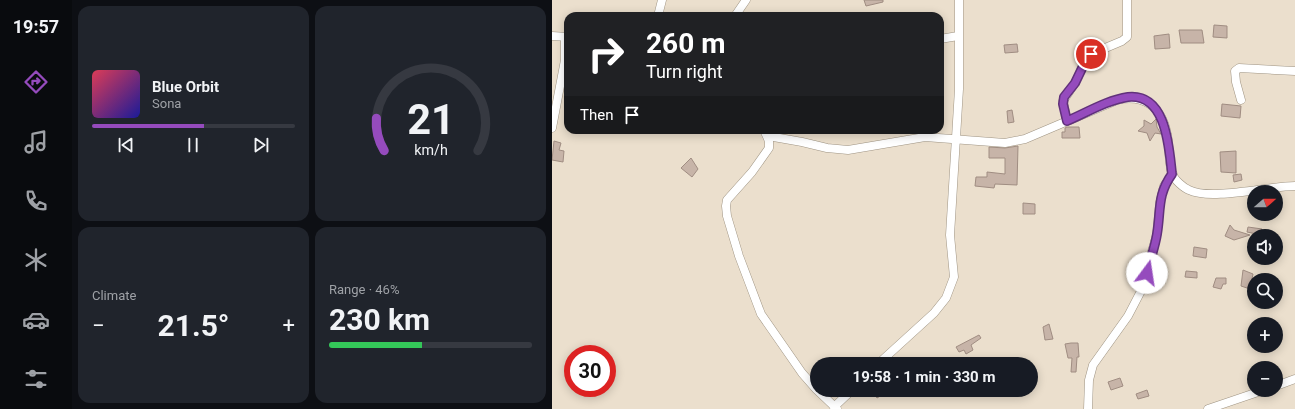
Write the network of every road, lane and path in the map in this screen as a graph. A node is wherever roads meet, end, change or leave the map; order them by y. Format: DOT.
graph roads {
  1 [pos="662,0"];
  2 [pos="746,0"];
  3 [pos="959,0"];
  4 [pos="1128,0"];
  5 [pos="659,12"];
  6 [pos="738,12"];
  7 [pos="552,36"];
  8 [pos="958,36"];
  9 [pos="564,37"];
  10 [pos="944,39"];
  11 [pos="564,65"];
  12 [pos="1295,72"];
  13 [pos="1241,100"];
  14 [pos="1067,121"];
  15 [pos="552,128"];
  16 [pos="766,134"];
  17 [pos="770,134"];
  18 [pos="955,138"];
  19 [pos="1172,174"];
  20 [pos="1295,186"];
  21 [pos="886,357"];
  22 [pos="1295,379"];
  23 [pos="1283,383"];
  24 [pos="1247,396"];
  25 [pos="846,397"];
  26 [pos="836,408"];
  27 [pos="1088,409"];
  28 [pos="1208,409"];
  1 -- 5 [label="street"];
  2 -- 6 [label="street"];
  3 -- 8 [label="street"];
  4 -- 14 [label="street"];
  7 -- 9 [label="street"];
  8 -- 10 [label="street"];
  8 -- 18 [label="street"];
  11 -- 15 [label="street"];
  12 -- 13 [label="street"];
  14 -- 18 [label="street"];
  14 -- 19 [label="street"];
  16 -- 26 [label="street"];
  17 -- 18 [label="street"];
  18 -- 21 [label="street"];
  19 -- 20 [label="street"];
  19 -- 27 [label="street"];
  22 -- 23 [label="street"];
  24 -- 28 [label="street"];
  25 -- 26 [label="street"];
}
